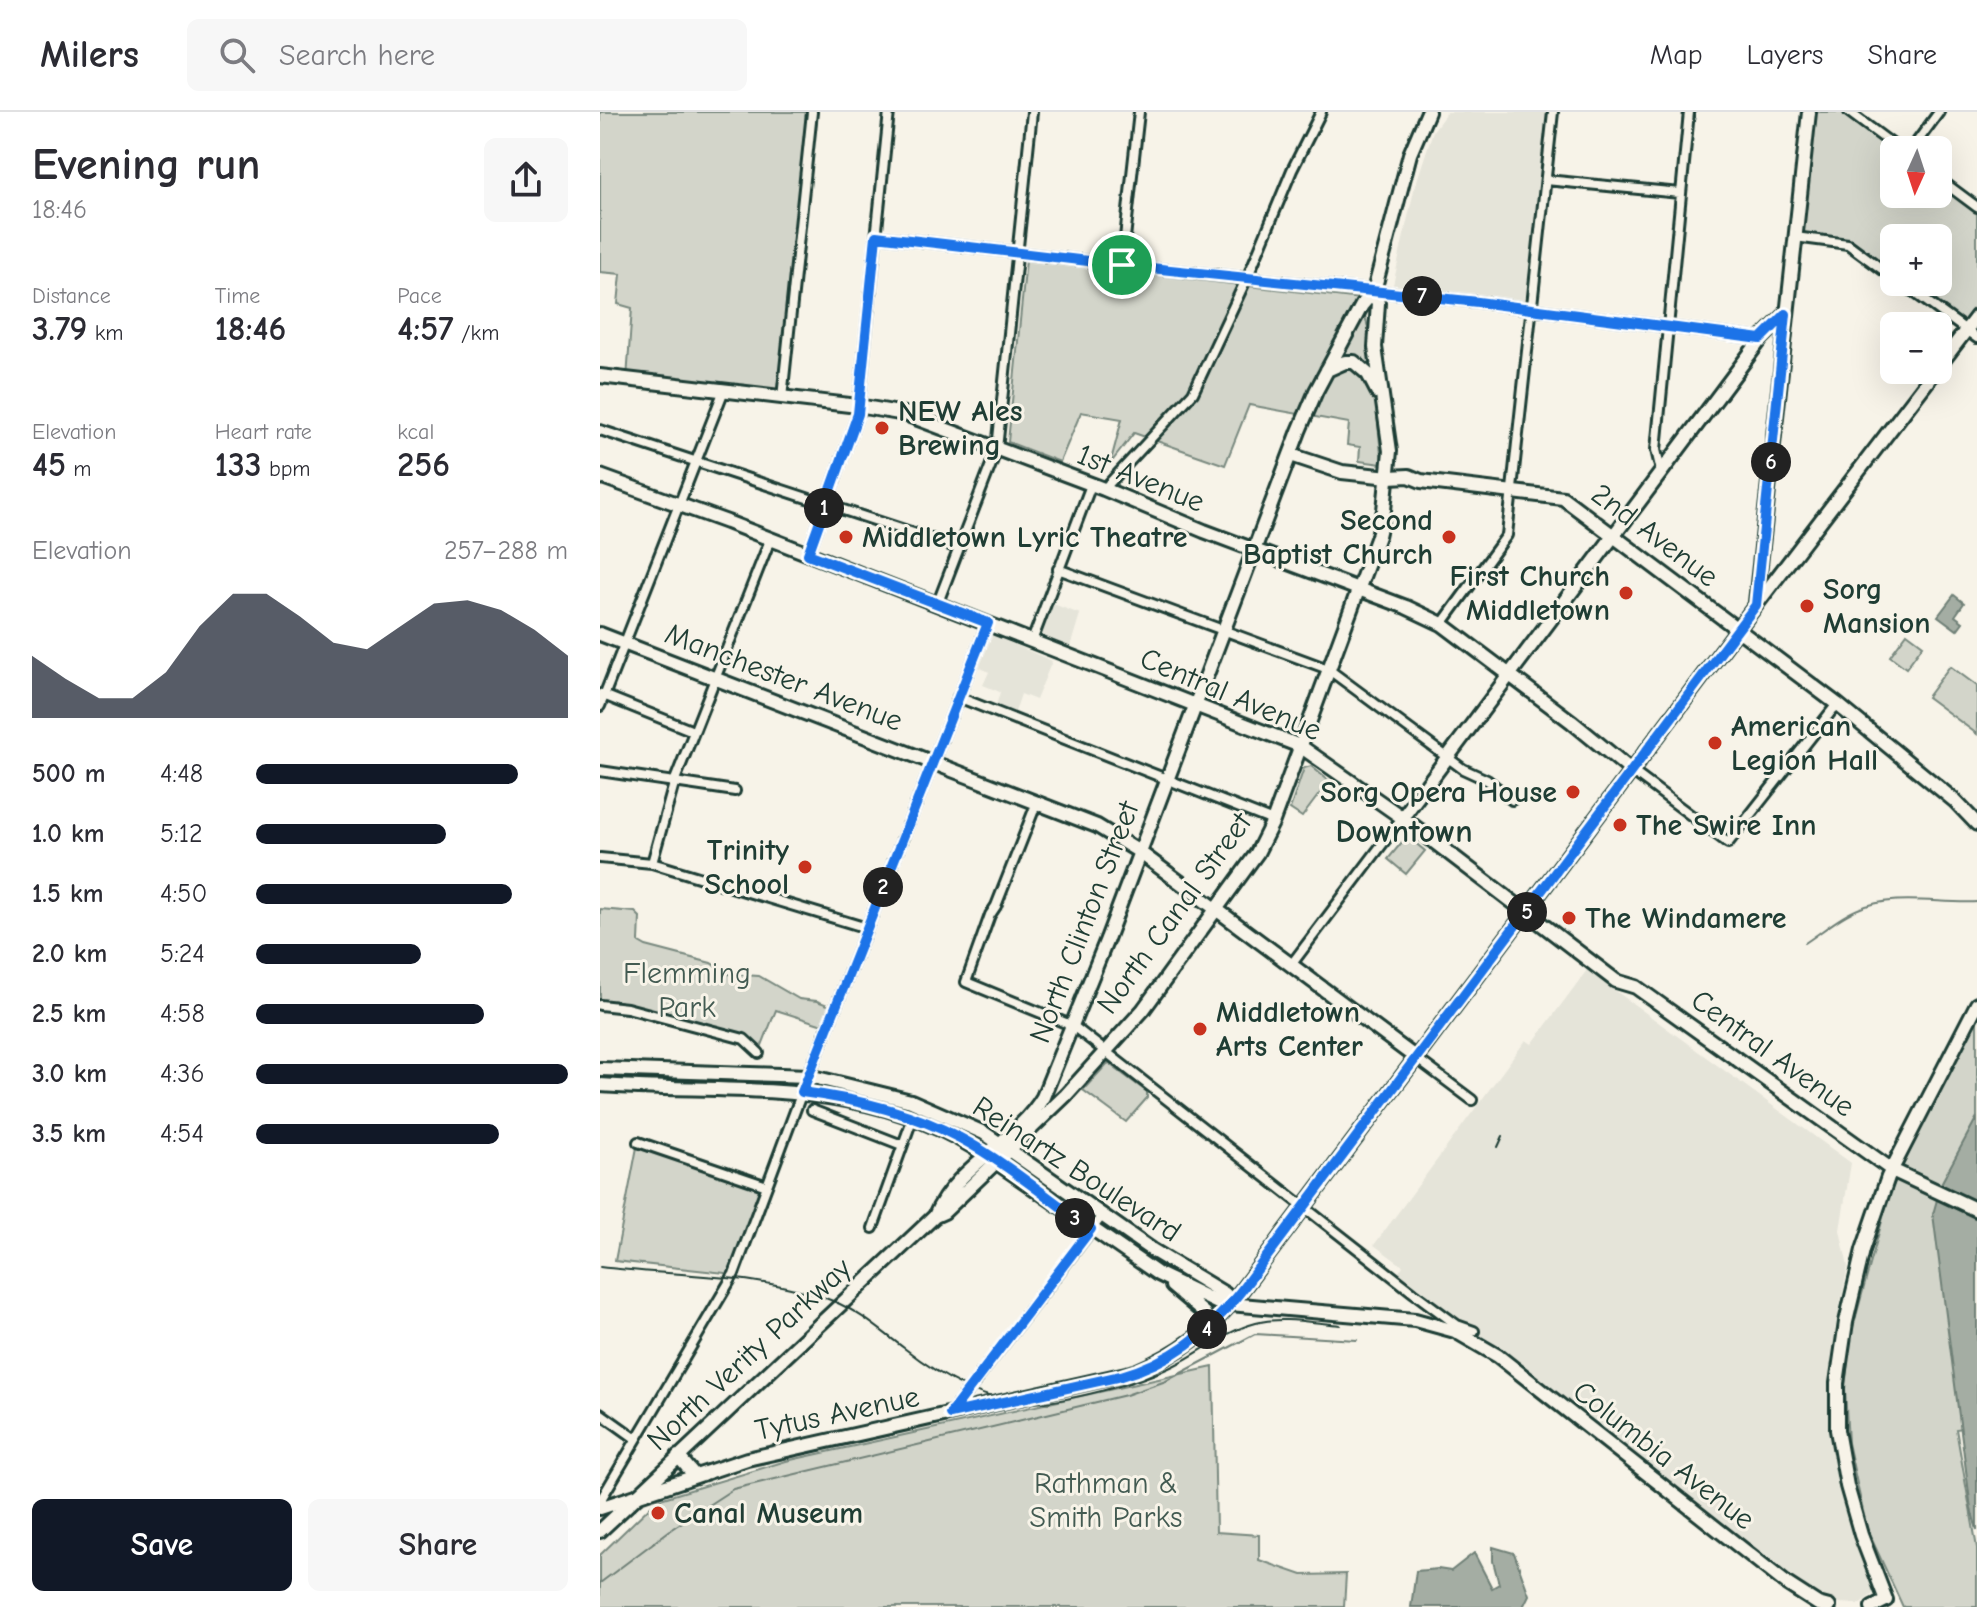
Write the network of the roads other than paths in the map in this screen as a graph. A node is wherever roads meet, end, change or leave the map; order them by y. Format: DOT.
graph roads {
  1 [pos="812,112"];
  2 [pos="889,112"];
  3 [pos="1032,112"];
  4 [pos="1139,112"];
  5 [pos="1321,112"];
  6 [pos="1428,112"];
  7 [pos="1553,112"];
  8 [pos="1689,112"];
  9 [pos="1809,112"];
  10 [pos="1849,112"];
  11 [pos="1939,112"];
  12 [pos="1881,136"];
  13 [pos="1921,136"];
  14 [pos="1546,180"];
  15 [pos="1952,188"];
  16 [pos="1680,193"];
  17 [pos="1977,207"];
  18 [pos="876,236"];
  19 [pos="1795,237"];
  20 [pos="1019,253"];
  21 [pos="1122,265"];
  22 [pos="1880,268"];
  23 [pos="1247,279"];
  24 [pos="1374,291"];
  25 [pos="1919,296"];
  26 [pos="1532,309"];
  27 [pos="1786,314"];
  28 [pos="1977,316"];
  29 [pos="1668,325"];
  30 [pos="1972,334"];
  31 [pos="1761,339"];
  32 [pos="1952,354"];
  33 [pos="1327,370"];
  34 [pos="600,376"];
  35 [pos="1925,384"];
  36 [pos="724,390"];
  37 [pos="782,398"];
  38 [pos="1383,403"];
  39 [pos="858,406"];
  40 [pos="600,430"];
  41 [pos="997,449"];
  42 [pos="1291,455"];
  43 [pos="696,461"];
  44 [pos="1661,471"];
  45 [pos="600,476"];
  46 [pos="1389,477"];
  47 [pos="1098,487"];
  48 [pos="1513,492"];
  49 [pos="825,504"];
  50 [pos="679,505"];
  51 [pos="1612,536"];
  52 [pos="770,540"];
  53 [pos="959,548"];
  54 [pos="1255,551"];
  55 [pos="808,554"];
  56 [pos="1058,569"];
  57 [pos="1359,590"];
  58 [pos="937,605"];
  59 [pos="1756,605"];
  60 [pos="988,623"];
  61 [pos="1442,624"];
  62 [pos="1225,629"];
  63 [pos="1738,630"];
  64 [pos="600,634"];
  65 [pos="1032,641"];
  66 [pos="624,642"];
  67 [pos="1328,669"];
  68 [pos="1509,674"];
  69 [pos="715,678"];
  70 [pos="602,694"];
  71 [pos="958,697"];
  72 [pos="1837,704"];
  73 [pos="1196,705"];
  74 [pos="600,706"];
  75 [pos="693,731"];
  76 [pos="1300,746"];
  77 [pos="1447,757"];
  78 [pos="932,763"];
  79 [pos="600,771"];
  80 [pos="1633,772"];
  81 [pos="675,780"];
  82 [pos="1167,781"];
  83 [pos="735,791"];
  84 [pos="1512,800"];
  85 [pos="1037,802"];
  86 [pos="1402,818"];
  87 [pos="1273,821"];
  88 [pos="1977,824"];
  89 [pos="1138,851"];
  90 [pos="600,858"];
  91 [pos="652,863"];
  92 [pos="1216,909"];
  93 [pos="1526,912"];
  94 [pos="867,928"];
  95 [pos="1291,965"];
  96 [pos="1977,1004"];
  97 [pos="600,1005"];
  98 [pos="1073,1026"];
  99 [pos="1105,1051"];
  100 [pos="759,1053"];
  101 [pos="1416,1058"];
  102 [pos="600,1069"];
  103 [pos="809,1076"];
  104 [pos="600,1085"];
  105 [pos="802,1092"];
  106 [pos="1472,1100"];
  107 [pos="812,1110"];
  108 [pos="913,1117"];
  109 [pos="638,1142"];
  110 [pos="902,1145"];
  111 [pos="1004,1147"];
  112 [pos="991,1158"];
  113 [pos="1892,1170"];
  114 [pos="767,1186"];
  115 [pos="1304,1207"];
  116 [pos="1977,1210"];
  117 [pos="1101,1217"];
  118 [pos="873,1228"];
  119 [pos="1091,1229"];
  120 [pos="1158,1274"];
  121 [pos="1232,1303"];
  122 [pos="1211,1326"];
  123 [pos="1472,1335"];
  124 [pos="600,1413"];
  125 [pos="950,1414"];
  126 [pos="635,1438"];
  127 [pos="678,1456"];
  128 [pos="695,1476"];
  129 [pos="636,1496"];
  130 [pos="600,1501"];
  131 [pos="600,1508"];
  132 [pos="600,1531"];
  133 [pos="1888,1604"];
  134 [pos="1829,1607"];
  135 [pos="1872,1607"];
  1 -- 37 [label="street"];
  2 -- 18 [label="street"];
  3 -- 20 [label="street"];
  4 -- 21 [label="street"];
  5 -- 23 [label="street"];
  6 -- 24 [label="main road"];
  7 -- 14 [label="street"];
  8 -- 16 [label="street"];
  9 -- 19 [label="main road"];
  10 -- 12 [label="street"];
  11 -- 13 [label="street"];
  14 -- 16 [label="street"];
  14 -- 26 [label="street"];
  15 -- 17 [label="street"];
  16 -- 29 [label="street"];
  18 -- 20 [label="street"];
  18 -- 39 [label="street"];
  19 -- 22 [label="street"];
  19 -- 27 [label="main road"];
  20 -- 21 [label="street"];
  20 -- 41 [label="street"];
  21 -- 23 [label="street"];
  23 -- 24 [label="street"];
  23 -- 47 [label="street"];
  24 -- 26 [label="street"];
  24 -- 33 [label="main road, North Clinton Street"];
  24 -- 38 [label="main road, North Canal Street"];
  25 -- 30 [label="street"];
  26 -- 29 [label="street"];
  26 -- 48 [label="street"];
  27 -- 31 [label="main road"];
  27 -- 59 [label="main road"];
  28 -- 30 [label="main road, Tytus Avenue"];
  29 -- 31 [label="street"];
  29 -- 44 [label="street"];
  30 -- 32 [label="main road, Tytus Avenue"];
  31 -- 44 [label="main road"];
  33 -- 38 [label="main road"];
  33 -- 42 [label="main road, North Clinton Street"];
  34 -- 36 [label="main road, 1st Avenue"];
  35 -- 59 [label="main road, Tytus Avenue"];
  36 -- 37 [label="main road, 1st Avenue"];
  36 -- 43 [label="street"];
  37 -- 39 [label="main road, 1st Avenue"];
  38 -- 46 [label="main road, North Canal Street"];
  39 -- 41 [label="main road, 1st Avenue"];
  39 -- 49 [label="street"];
  40 -- 43 [label="street"];
  41 -- 47 [label="main road, 1st Avenue"];
  41 -- 53 [label="street"];
  42 -- 46 [label="main road, 2nd Avenue"];
  42 -- 54 [label="main road, North Clinton Street"];
  43 -- 49 [label="street"];
  43 -- 50 [label="street"];
  44 -- 51 [label="main road"];
  45 -- 50 [label="main road, Central Avenue"];
  46 -- 48 [label="main road, 2nd Avenue"];
  46 -- 57 [label="main road, North Canal Street"];
  47 -- 54 [label="main road, 1st Avenue"];
  47 -- 56 [label="street"];
  48 -- 51 [label="main road, 2nd Avenue"];
  48 -- 61 [label="street"];
  49 -- 53 [label="street"];
  49 -- 55 [label="street"];
  50 -- 52 [label="main road, Central Avenue"];
  50 -- 66 [label="street"];
  51 -- 63 [label="main road, 2nd Avenue"];
  51 -- 68 [label="main road"];
  52 -- 55 [label="main road, Central Avenue"];
  52 -- 69 [label="street"];
  53 -- 58 [label="street"];
  54 -- 57 [label="main road, 1st Avenue"];
  54 -- 62 [label="main road, North Clinton Street"];
  55 -- 58 [label="main road, Central Avenue"];
  56 -- 62 [label="street"];
  56 -- 65 [label="street"];
  57 -- 61 [label="main road, 1st Avenue"];
  57 -- 67 [label="main road, North Canal Street"];
  58 -- 60 [label="main road, Central Avenue"];
  59 -- 63 [label="main road, Tytus Avenue"];
  60 -- 65 [label="main road, Central Avenue"];
  60 -- 71 [label="street"];
  61 -- 68 [label="main road, 1st Avenue"];
  62 -- 67 [label="street"];
  62 -- 73 [label="main road, North Clinton Street"];
  63 -- 72 [label="main road, 2nd Avenue"];
  63 -- 80 [label="main road, Tytus Avenue"];
  64 -- 66 [label="main road, Manchester Avenue"];
  65 -- 73 [label="main road, Central Avenue"];
  66 -- 69 [label="main road, Manchester Avenue"];
  66 -- 70 [label="street"];
  67 -- 76 [label="main road, North Canal Street"];
  67 -- 77 [label="street"];
  68 -- 77 [label="main road"];
  68 -- 80 [label="main road, 1st Avenue"];
  69 -- 75 [label="street"];
  69 -- 78 [label="main road, Manchester Avenue"];
  70 -- 74 [label="street"];
  70 -- 75 [label="street"];
  71 -- 78 [label="street"];
  71 -- 82 [label="street"];
  72 -- 80 [label="street, 1st Avenue"];
  72 -- 88 [label="main road, 2nd Avenue"];
  73 -- 76 [label="main road, Central Avenue"];
  73 -- 82 [label="main road, North Clinton Street"];
  75 -- 81 [label="street"];
  76 -- 86 [label="main road, Central Avenue"];
  76 -- 87 [label="main road, North Canal Street"];
  77 -- 84 [label="street"];
  77 -- 86 [label="main road"];
  78 -- 85 [label="main road, Manchester Avenue"];
  78 -- 94 [label="street"];
  79 -- 81 [label="street"];
  80 -- 93 [label="main road, Tytus Avenue"];
  81 -- 83 [label="street"];
  81 -- 91 [label="street"];
  82 -- 87 [label="street"];
  82 -- 89 [label="main road, North Clinton Street"];
  85 -- 89 [label="main road, Manchester Avenue"];
  85 -- 98 [label="street, Columbia Avenue"];
  86 -- 93 [label="main road, Central Avenue"];
  86 -- 95 [label="street"];
  87 -- 92 [label="main road, North Canal Street"];
  89 -- 92 [label="main road, Manchester Avenue"];
  89 -- 98 [label="main road, North Clinton Street"];
  90 -- 91 [label="street"];
  91 -- 94 [label="street"];
  92 -- 95 [label="main road, Manchester Avenue"];
  92 -- 99 [label="main road, North Canal Street"];
  93 -- 101 [label="main road, Tytus Avenue"];
  93 -- 113 [label="main road, Central Avenue"];
  94 -- 103 [label="street"];
  95 -- 101 [label="main road, Manchester Avenue"];
  96 -- 113 [label="main road"];
  97 -- 100 [label="street"];
  98 -- 99 [label="street, Columbia Avenue"];
  98 -- 111 [label="main road, North Clinton Street"];
  99 -- 111 [label="main road, North Canal Street"];
  99 -- 115 [label="street, Columbia Avenue"];
  101 -- 106 [label="street, Manchester Avenue"];
  101 -- 115 [label="main road, Tytus Avenue"];
  102 -- 103 [label="main road, Reinartz Boulevard"];
  103 -- 105 [label="street"];
  103 -- 111 [label="main road, Reinartz Boulevard"];
  104 -- 105 [label="main road, Reinartz Boulevard"];
  105 -- 108 [label="main road, Reinartz Boulevard"];
  105 -- 114 [label="street"];
  107 -- 110 [label="street"];
  108 -- 110 [label="street"];
  108 -- 112 [label="main road, Reinartz Boulevard"];
  109 -- 114 [label="street"];
  110 -- 118 [label="street"];
  111 -- 112 [label="main road, North Canal Street"];
  111 -- 117 [label="main road, Reinartz Boulevard"];
  112 -- 119 [label="main road, Reinartz Boulevard"];
  112 -- 127 [label="main road, North Verity Parkway"];
  113 -- 116 [label="main road, Central Avenue"];
  113 -- 133 [label="main road"];
  114 -- 126 [label="street"];
  115 -- 121 [label="main road, Tytus Avenue"];
  115 -- 123 [label="street, Columbia Avenue"];
  117 -- 119 [label="street"];
  117 -- 121 [label="main road, Reinartz Boulevard"];
  119 -- 120 [label="main road, Reinartz Boulevard"];
  119 -- 125 [label="street"];
  120 -- 121 [label="main road, Reinartz Boulevard"];
  120 -- 122 [label="main road"];
  121 -- 122 [label="main road, Tytus Avenue"];
  121 -- 123 [label="main road, Reinartz Boulevard"];
  122 -- 125 [label="main road, Tytus Avenue"];
  123 -- 134 [label="main road, Columbia Avenue"];
  124 -- 126 [label="street"];
  125 -- 128 [label="main road, Tytus Avenue"];
  126 -- 130 [label="street"];
  127 -- 128 [label="main road"];
  127 -- 129 [label="main road, North Verity Parkway"];
  128 -- 129 [label="main road, Tytus Avenue"];
  129 -- 131 [label="main road, Tytus Avenue"];
  129 -- 132 [label="main road, North Verity Parkway"];
  133 -- 135 [label="main road"];
}
